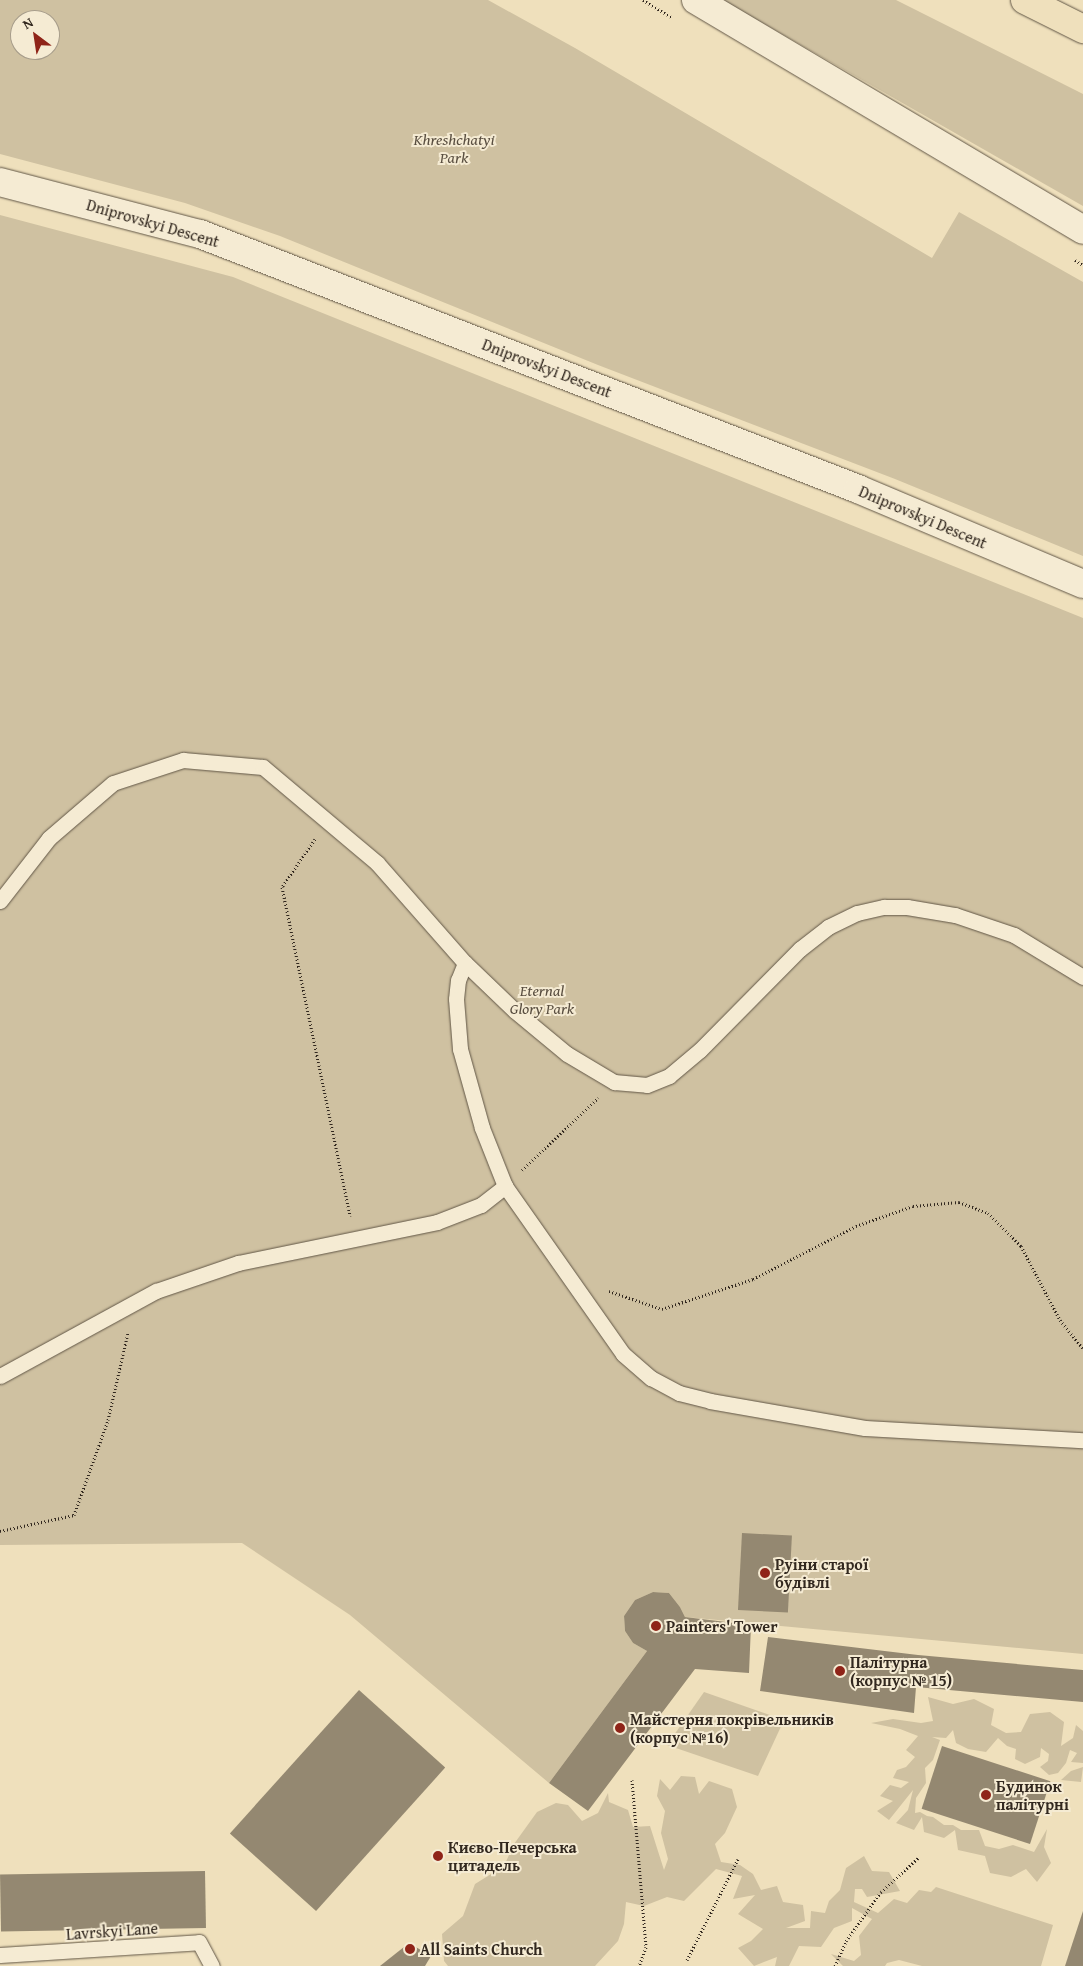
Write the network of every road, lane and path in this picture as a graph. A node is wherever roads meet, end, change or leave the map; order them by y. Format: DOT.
graph roads {
  1 [pos="696,0"];
  2 [pos="1025,0"];
  3 [pos="1083,29"];
  4 [pos="0,182"];
  5 [pos="1083,230"];
  6 [pos="1083,584"];
  7 [pos="328,821"];
  8 [pos="0,901"];
  9 [pos="465,963"];
  10 [pos="1083,977"];
  11 [pos="614,1082"];
  12 [pos="505,1186"];
  13 [pos="354,1238"];
  14 [pos="603,1288"];
  15 [pos="135,1303"];
  16 [pos="1083,1348"];
  17 [pos="0,1376"];
  18 [pos="1083,1440"];
  19 [pos="0,1531"];
  20 [pos="632,1780"];
  21 [pos="919,1857"];
  22 [pos="738,1859"];
  23 [pos="0,1955"];
  24 [pos="687,1960"];
  25 [pos="212,1966"];
  26 [pos="639,1966"];
  27 [pos="835,1966"];
  1 -- 5 [label="main road"];
  2 -- 3 [label="main road"];
  4 -- 6 [label="main road, Dniprovskyi Descent"];
  7 -- 8 [label="lane"];
  7 -- 9 [label="lane"];
  7 -- 13 [label="path"];
  9 -- 11 [label="lane"];
  9 -- 12 [label="lane"];
  10 -- 11 [label="lane"];
  11 -- 12 [label="path"];
  12 -- 13 [label="lane"];
  12 -- 18 [label="lane"];
  13 -- 15 [label="lane"];
  14 -- 16 [label="path"];
  15 -- 17 [label="lane"];
  15 -- 19 [label="path"];
  20 -- 26 [label="path"];
  21 -- 27 [label="path"];
  22 -- 24 [label="path"];
  23 -- 25 [label="lane, Lavrskyi Lane"];
}
